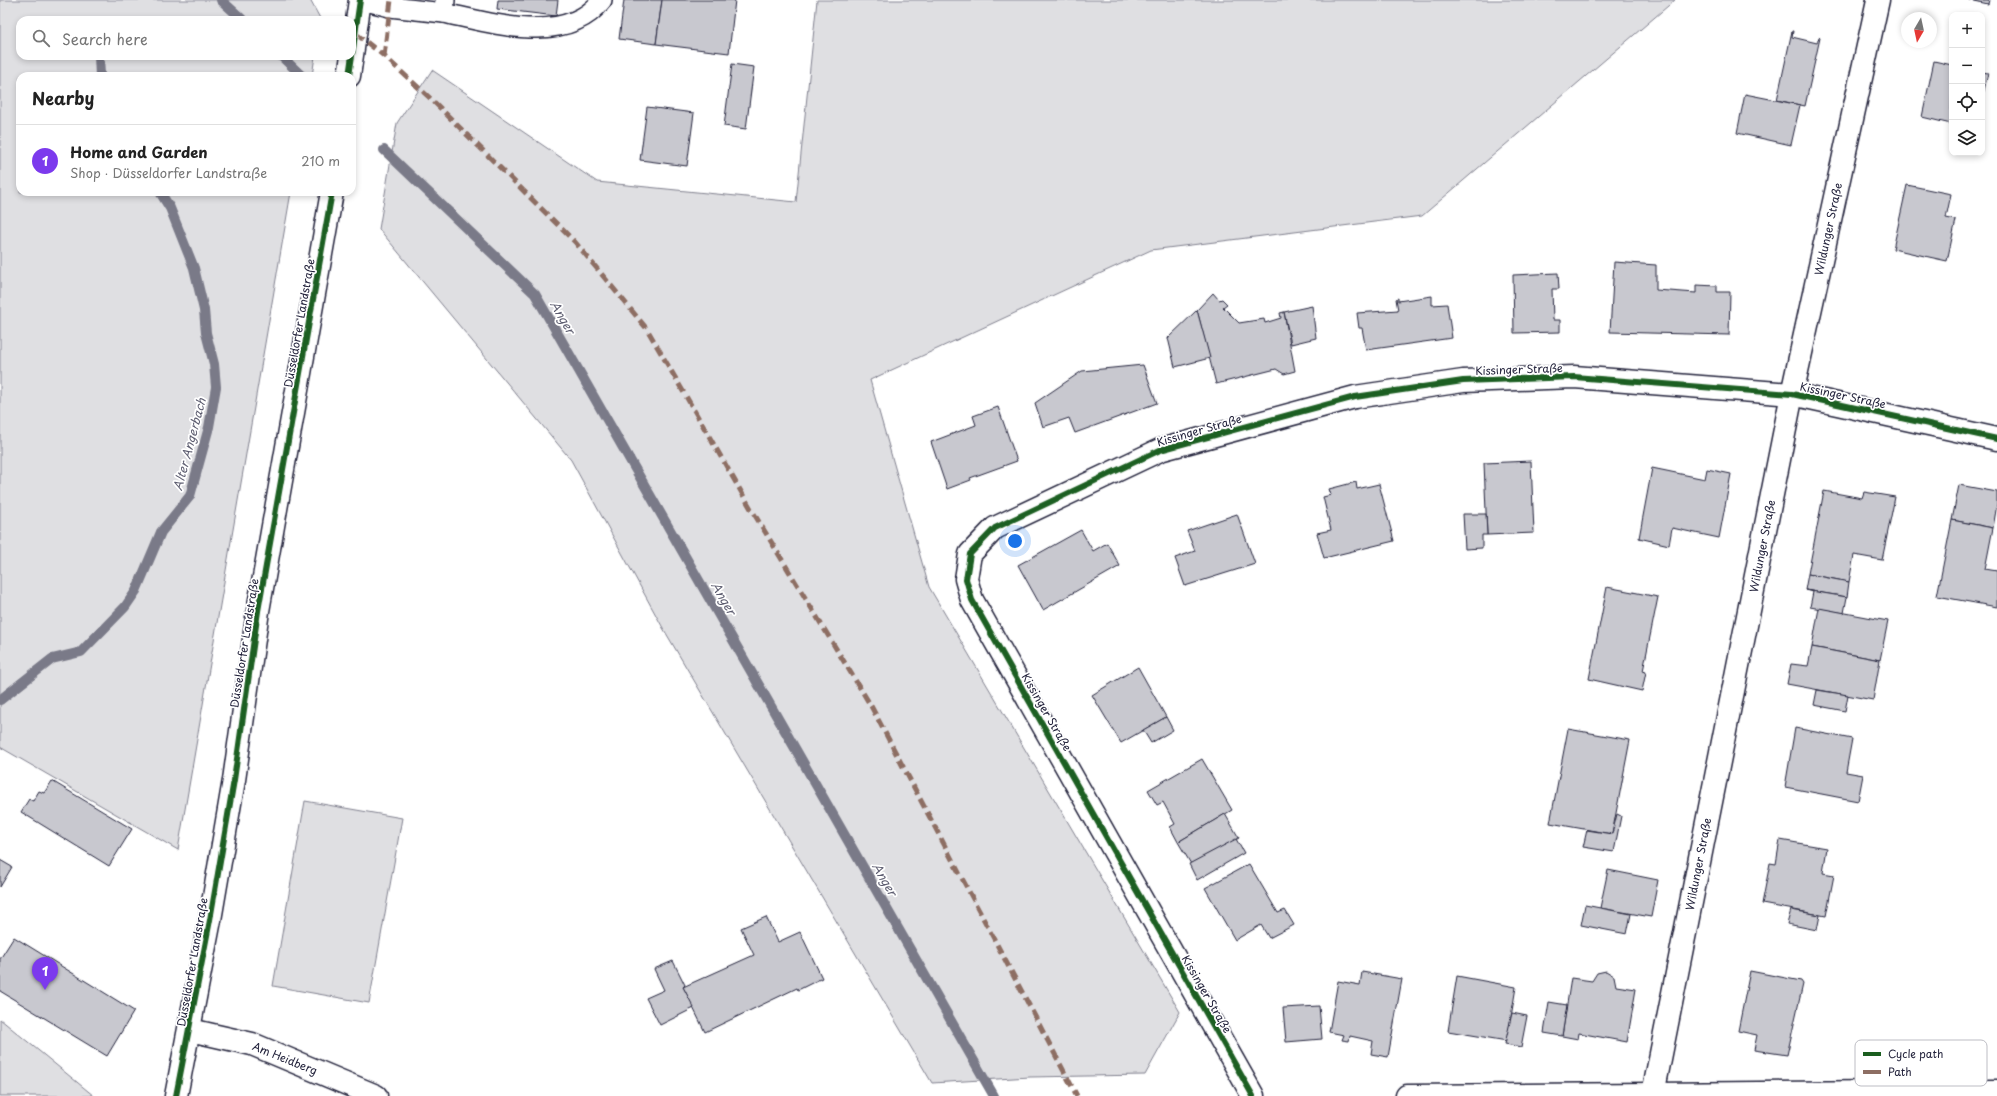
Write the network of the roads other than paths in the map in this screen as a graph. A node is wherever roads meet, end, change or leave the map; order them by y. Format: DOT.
graph roads {
  1 [pos="361,0"];
  2 [pos="602,0"];
  3 [pos="1878,0"];
  4 [pos="444,6"];
  5 [pos="356,32"];
  6 [pos="352,60"];
  7 [pos="350,72"];
  8 [pos="331,196"];
  9 [pos="1792,394"];
  10 [pos="1997,439"];
  11 [pos="190,1030"];
  12 [pos="1997,1091"];
  13 [pos="1653,1095"];
  14 [pos="176,1096"];
  15 [pos="376,1096"];
  16 [pos="1253,1096"];
  17 [pos="1407,1096"];
  1 -- 4 [label="lane"];
  1 -- 5 [label="street"];
  2 -- 4 [label="lane"];
  3 -- 9 [label="street, Wildunger Straße"];
  6 -- 7 [label="street"];
  8 -- 11 [label="street, Düsseldorfer Landstraße"];
  9 -- 10 [label="street, Kissinger Straße"];
  9 -- 13 [label="street, Wildunger Straße"];
  9 -- 16 [label="street, Kissinger Straße"];
  11 -- 14 [label="street, Düsseldorfer Landstraße"];
  11 -- 15 [label="street, Am Heidberg"];
  12 -- 13 [label="street"];
  13 -- 17 [label="street"];
}
